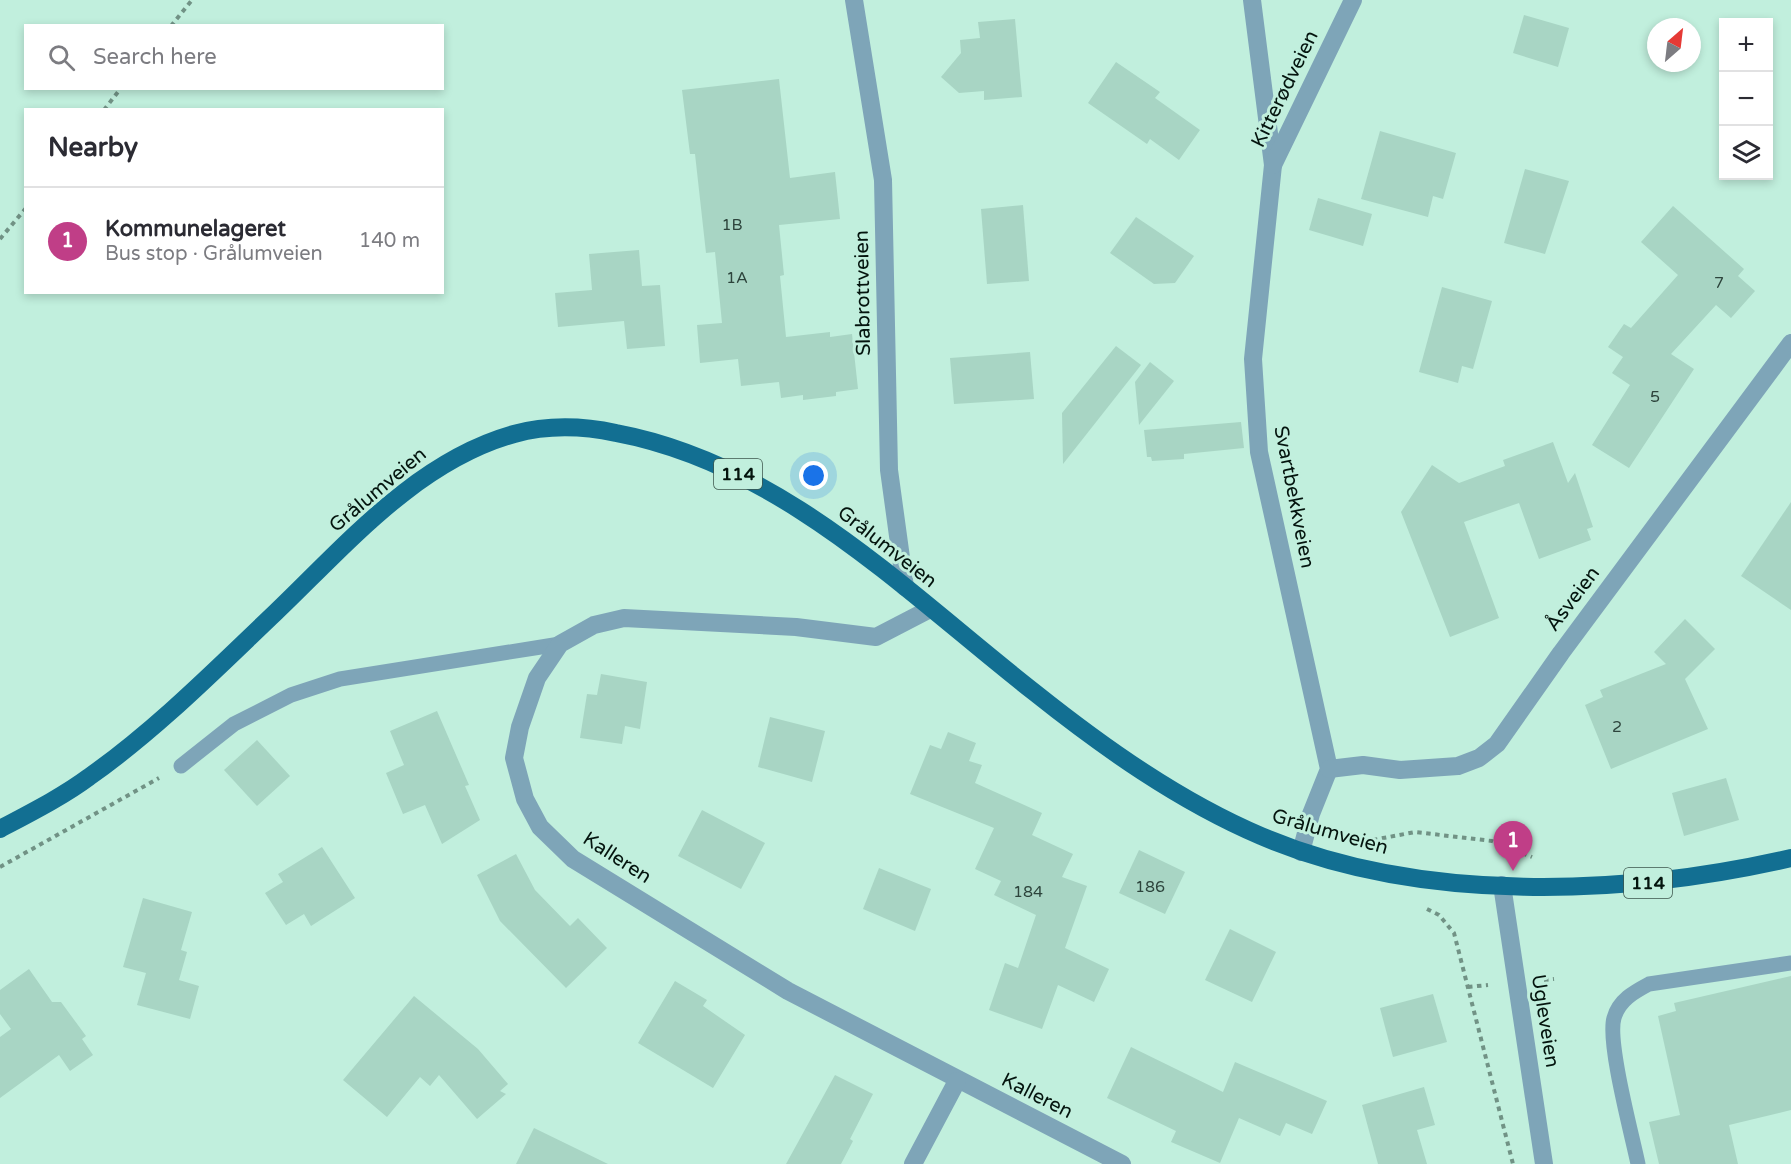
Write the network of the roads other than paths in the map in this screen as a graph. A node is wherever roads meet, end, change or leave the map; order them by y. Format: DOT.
graph roads {
  1 [pos="854,0"];
  2 [pos="1252,0"];
  3 [pos="1353,0"];
  4 [pos="1273,165"];
  5 [pos="1791,343"];
  6 [pos="905,587"];
  7 [pos="930,609"];
  8 [pos="560,644"];
  9 [pos="181,766"];
  10 [pos="1329,769"];
  11 [pos="0,829"];
  12 [pos="1301,852"];
  13 [pos="1791,858"];
  14 [pos="1503,885"];
  15 [pos="1791,963"];
  16 [pos="957,1081"];
  17 [pos="913,1164"];
  18 [pos="1122,1164"];
  19 [pos="1544,1164"];
  20 [pos="1638,1164"];
  1 -- 6 [label="street, Slabrottveien"];
  2 -- 4 [label="street, Svartbekkveien"];
  3 -- 4 [label="street, Kitterødveien"];
  4 -- 10 [label="street, Svartbekkveien"];
  5 -- 10 [label="street, Åsveien"];
  6 -- 7 [label="main road, Grålumveien / 114"];
  6 -- 11 [label="main road, Grålumveien / 114"];
  7 -- 8 [label="street, Kalleren"];
  7 -- 12 [label="main road, Grålumveien / 114"];
  8 -- 9 [label="lane"];
  8 -- 16 [label="street, Kalleren"];
  10 -- 12 [label="street"];
  12 -- 14 [label="main road, Grålumveien / 114"];
  13 -- 14 [label="main road, Grålumveien / 114"];
  14 -- 19 [label="street, Ugleveien"];
  15 -- 20 [label="lane"];
  16 -- 17 [label="street"];
  16 -- 18 [label="street, Kalleren"];
}
